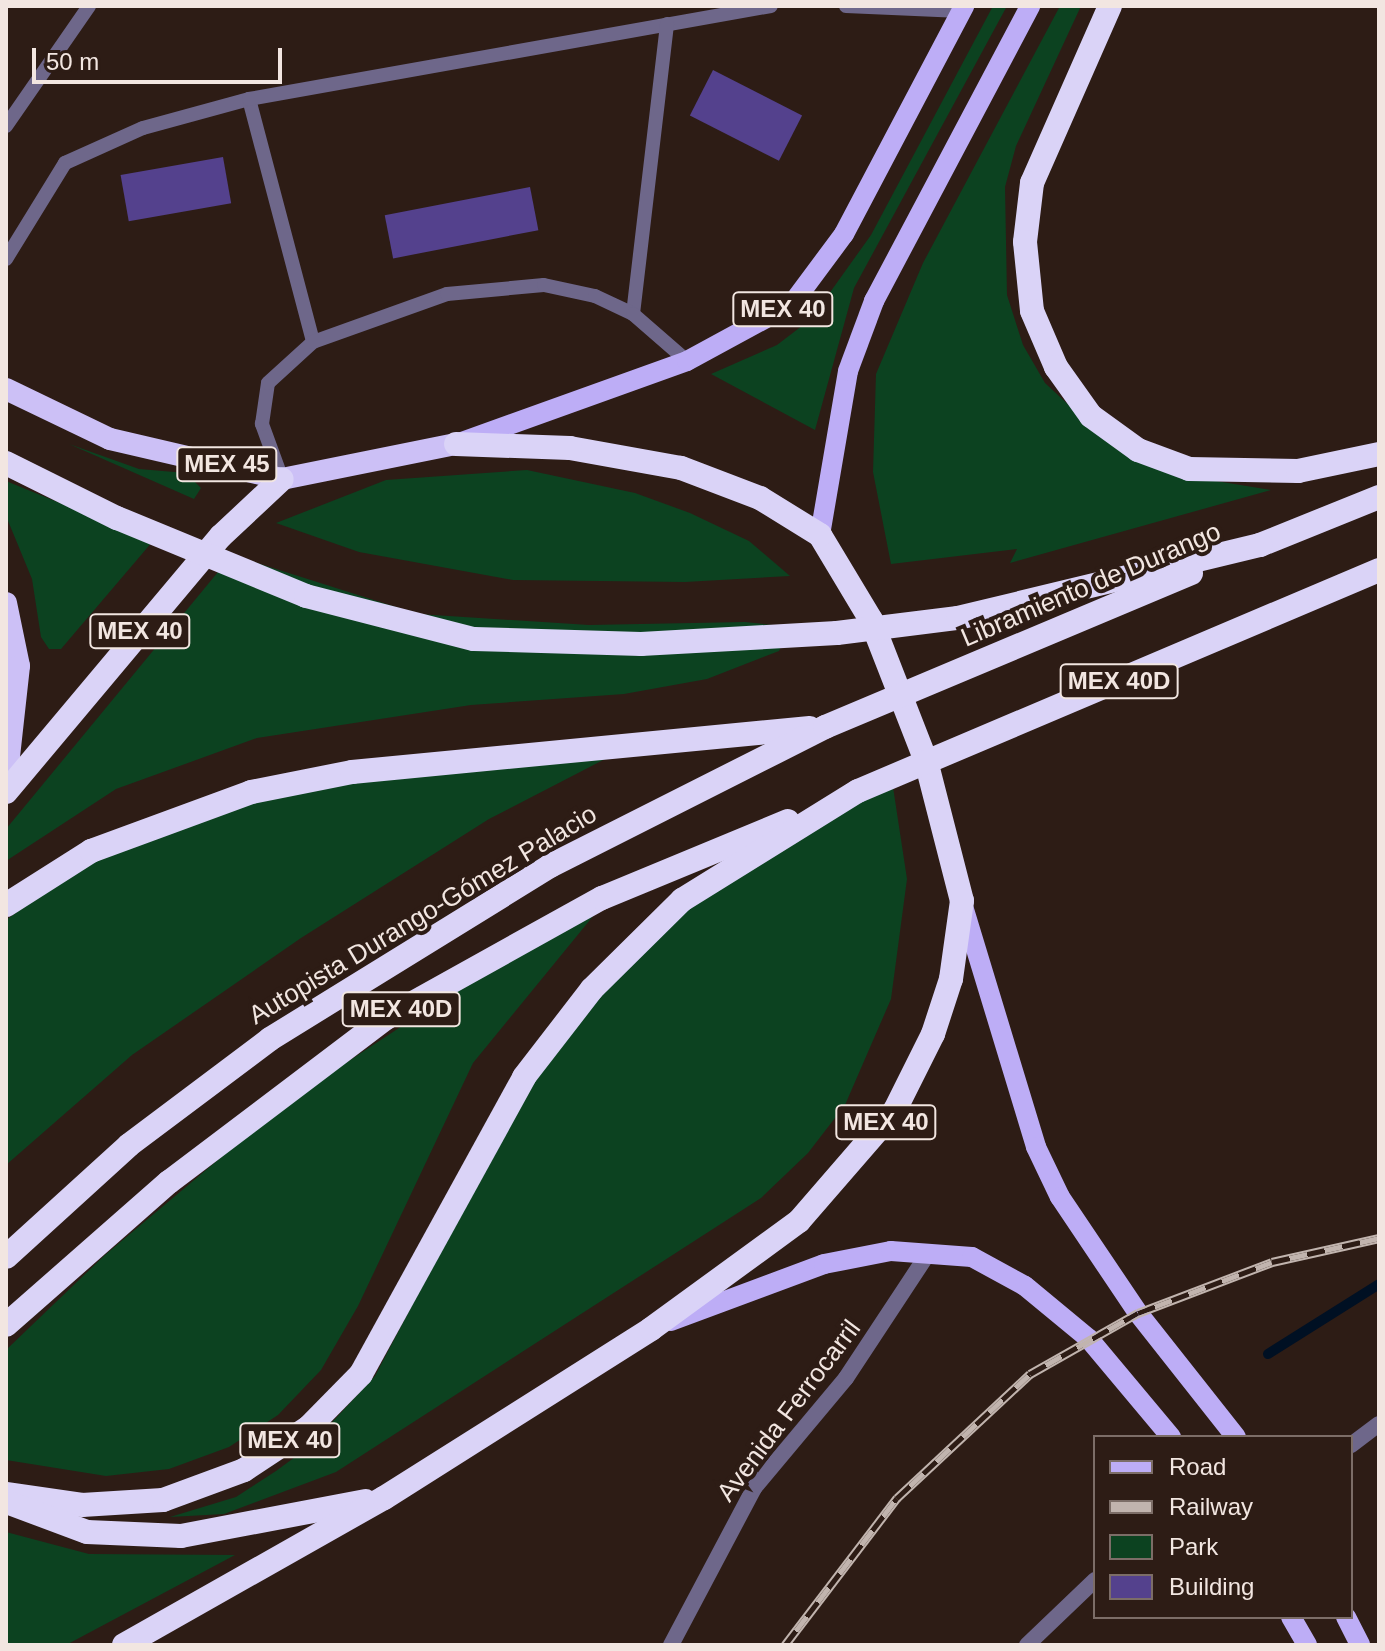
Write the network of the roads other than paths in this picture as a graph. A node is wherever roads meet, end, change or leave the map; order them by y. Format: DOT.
graph roads {
  1 [pos="89,6"];
  2 [pos="771,6"];
  3 [pos="846,6"];
  4 [pos="1030,6"];
  5 [pos="1110,6"];
  6 [pos="962,8"];
  7 [pos="667,24"];
  8 [pos="249,99"];
  9 [pos="6,126"];
  10 [pos="6,259"];
  11 [pos="633,314"];
  12 [pos="313,342"];
  13 [pos="687,361"];
  14 [pos="6,389"];
  15 [pos="456,444"];
  16 [pos="1379,454"];
  17 [pos="6,463"];
  18 [pos="282,479"];
  19 [pos="1374,499"];
  20 [pos="820,535"];
  21 [pos="1260,545"];
  22 [pos="1379,570"];
  23 [pos="6,603"];
  24 [pos="825,727"];
  25 [pos="6,783"];
  26 [pos="858,791"];
  27 [pos="6,792"];
  28 [pos="12,900"];
  29 [pos="962,901"];
  30 [pos="929,1252"];
  31 [pos="6,1257"];
  32 [pos="6,1325"];
  33 [pos="651,1329"];
  34 [pos="1379,1424"];
  35 [pos="1169,1435"];
  36 [pos="1234,1435"];
  37 [pos="1353,1444"];
  38 [pos="6,1494"];
  39 [pos="384,1498"];
  40 [pos="6,1501"];
  41 [pos="1093,1582"];
  42 [pos="1292,1619"];
  43 [pos="1347,1619"];
  44 [pos="124,1645"];
  45 [pos="671,1645"];
  46 [pos="1027,1645"];
  47 [pos="1307,1645"];
  48 [pos="1360,1645"];
  1 -- 9 [label="lane"];
  2 -- 7 [label="lane"];
  3 -- 6 [label="lane"];
  4 -- 20 [label="main road, MEX 40"];
  5 -- 16 [label="highway"];
  6 -- 13 [label="main road, MEX 40"];
  7 -- 8 [label="lane"];
  7 -- 11 [label="lane"];
  8 -- 10 [label="lane"];
  8 -- 12 [label="lane"];
  11 -- 12 [label="lane"];
  11 -- 13 [label="lane"];
  12 -- 18 [label="lane"];
  13 -- 15 [label="main road, MEX 40"];
  14 -- 18 [label="highway, MEX 45"];
  15 -- 18 [label="highway, MEX 45"];
  15 -- 20 [label="highway, MEX 40"];
  17 -- 21 [label="highway, bridge"];
  18 -- 27 [label="highway, MEX 40"];
  19 -- 21 [label="highway, Libramiento de Durango / MEX 40D"];
  20 -- 29 [label="highway, MEX 40"];
  21 -- 24 [label="highway, Libramiento de Durango / MEX 40D, bridge"];
  22 -- 26 [label="highway, MEX 40D, bridge"];
  23 -- 25 [label="highway"];
  24 -- 28 [label="highway"];
  24 -- 31 [label="highway, Autopista Durango-Gómez Palacio / MEX 40D"];
  26 -- 32 [label="highway, MEX 40D"];
  26 -- 38 [label="highway, MEX 40"];
  29 -- 33 [label="highway, MEX 40"];
  29 -- 36 [label="main road, MEX 40"];
  30 -- 33 [label="main road, MEX 40"];
  30 -- 35 [label="main road, MEX 40"];
  30 -- 45 [label="street, Avenida Ferrocarril"];
  33 -- 39 [label="highway, MEX 40"];
  34 -- 37 [label="street"];
  39 -- 40 [label="highway, MEX 40"];
  39 -- 44 [label="highway"];
  41 -- 46 [label="street"];
  42 -- 47 [label="main road"];
  43 -- 48 [label="main road"];
}
